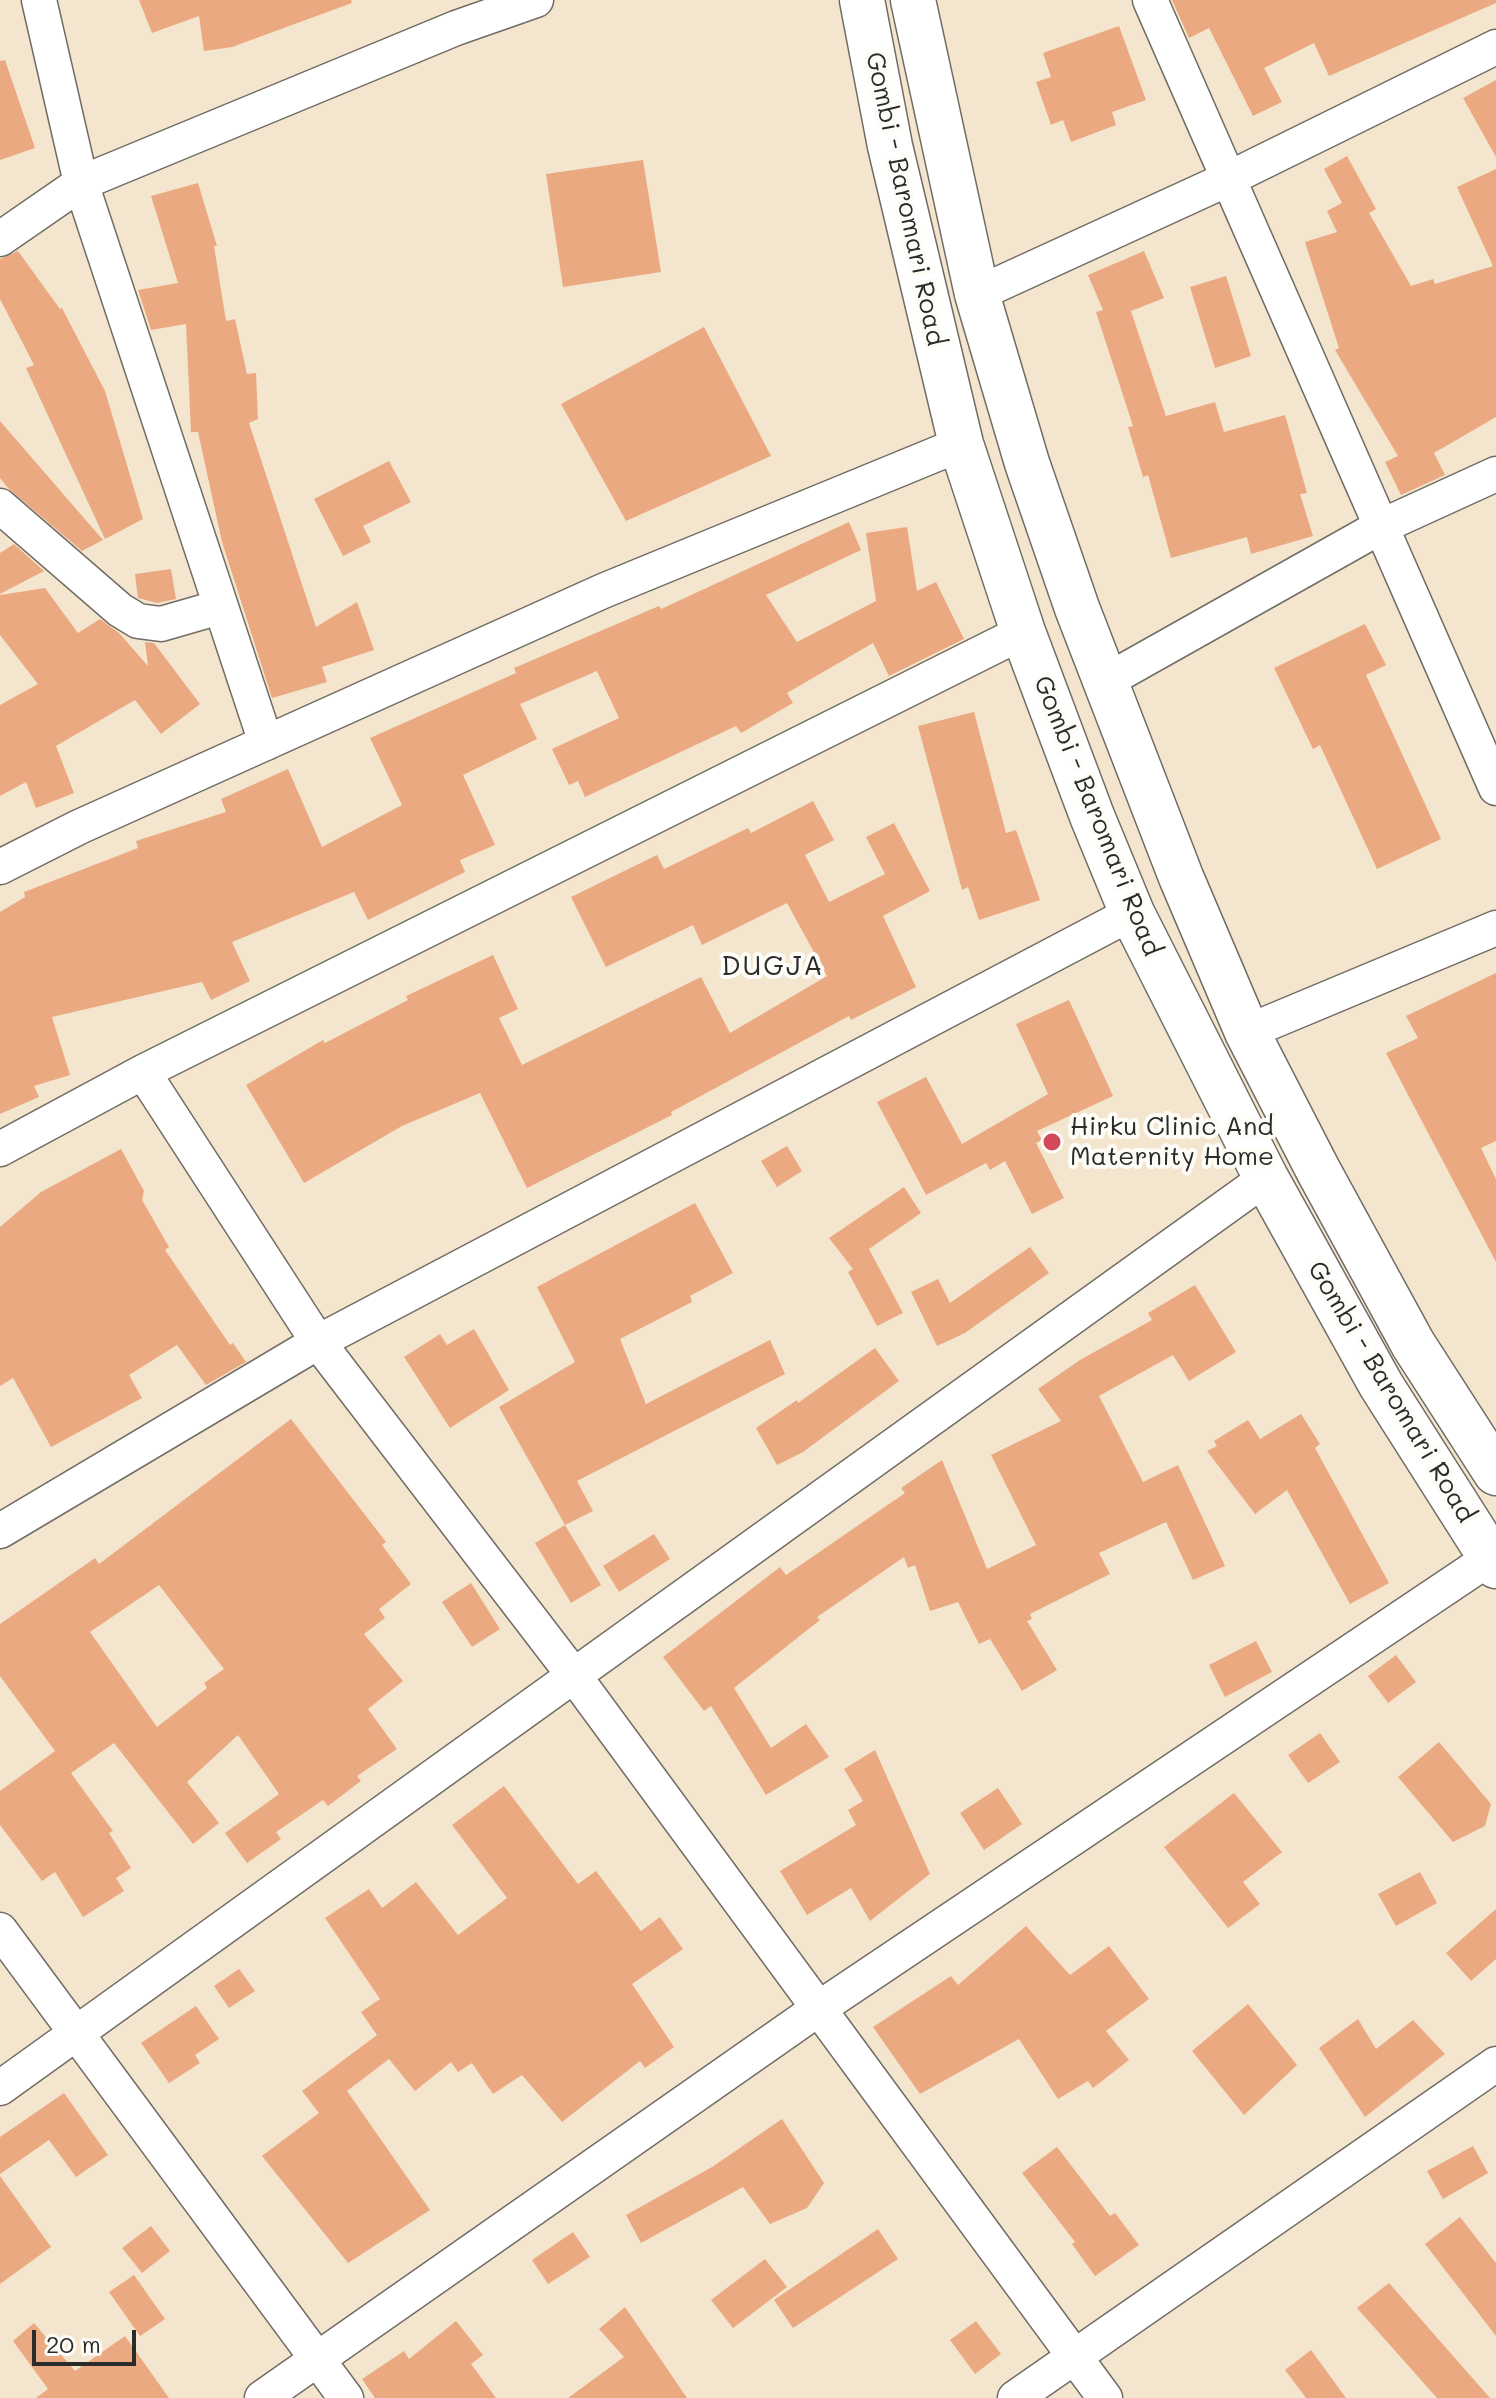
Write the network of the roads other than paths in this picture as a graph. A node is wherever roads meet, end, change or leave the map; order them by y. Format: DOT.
graph roads {
  1 [pos="39,0"];
  2 [pos="536,0"];
  3 [pos="862,0"];
  4 [pos="913,0"];
  5 [pos="1150,0"];
  6 [pos="1496,47"];
  7 [pos="1230,178"];
  8 [pos="81,183"];
  9 [pos="0,239"];
  10 [pos="977,294"];
  11 [pos="961,444"];
  12 [pos="1496,474"];
  13 [pos="0,506"];
  14 [pos="1380,527"];
  15 [pos="220,607"];
  16 [pos="1023,632"];
  17 [pos="1106,681"];
  18 [pos="266,743"];
  19 [pos="1496,788"];
  20 [pos="0,867"];
  21 [pos="1132,913"];
  22 [pos="1496,928"];
  23 [pos="1247,1032"];
  24 [pos="143,1072"];
  25 [pos="0,1149"];
  26 [pos="1266,1178"];
  27 [pos="318,1342"];
  28 [pos="1496,1473"];
  29 [pos="0,1531"];
  30 [pos="1494,1559"];
  31 [pos="575,1677"];
  32 [pos="0,1930"];
  33 [pos="818,2009"];
  34 [pos="78,2035"];
  35 [pos="1496,2064"];
  36 [pos="0,2088"];
  37 [pos="1076,2357"];
  38 [pos="318,2360"];
  39 [pos="262,2398"];
  40 [pos="346,2398"];
  41 [pos="1015,2398"];
  42 [pos="1105,2398"];
  1 -- 8 [label="street"];
  2 -- 8 [label="street"];
  3 -- 11 [label="main road, Gombi - Baromari Road"];
  4 -- 10 [label="main road, Gombi - Baromari Road"];
  5 -- 7 [label="street"];
  6 -- 7 [label="street"];
  7 -- 10 [label="street"];
  7 -- 14 [label="street"];
  8 -- 9 [label="street"];
  8 -- 15 [label="street"];
  10 -- 17 [label="main road, Gombi - Baromari Road"];
  11 -- 16 [label="main road, Gombi - Baromari Road"];
  11 -- 18 [label="street"];
  12 -- 14 [label="street"];
  13 -- 15 [label="street"];
  14 -- 17 [label="street"];
  14 -- 19 [label="street"];
  15 -- 18 [label="street"];
  16 -- 21 [label="main road, Gombi - Baromari Road"];
  16 -- 24 [label="street"];
  17 -- 23 [label="main road, Gombi - Baromari Road"];
  18 -- 20 [label="street"];
  21 -- 26 [label="main road, Gombi - Baromari Road"];
  21 -- 27 [label="street"];
  22 -- 23 [label="street"];
  23 -- 28 [label="main road, Gombi - Baromari Road"];
  24 -- 25 [label="street"];
  24 -- 27 [label="street"];
  26 -- 30 [label="main road, Gombi - Baromari Road"];
  26 -- 31 [label="street"];
  27 -- 29 [label="street"];
  27 -- 31 [label="street"];
  30 -- 33 [label="street"];
  31 -- 33 [label="street"];
  31 -- 34 [label="street"];
  32 -- 34 [label="street"];
  33 -- 37 [label="street"];
  33 -- 38 [label="street"];
  34 -- 36 [label="street"];
  34 -- 38 [label="street"];
  35 -- 37 [label="street"];
  37 -- 41 [label="street"];
  37 -- 42 [label="street"];
  38 -- 39 [label="street"];
  38 -- 40 [label="street"];
}
